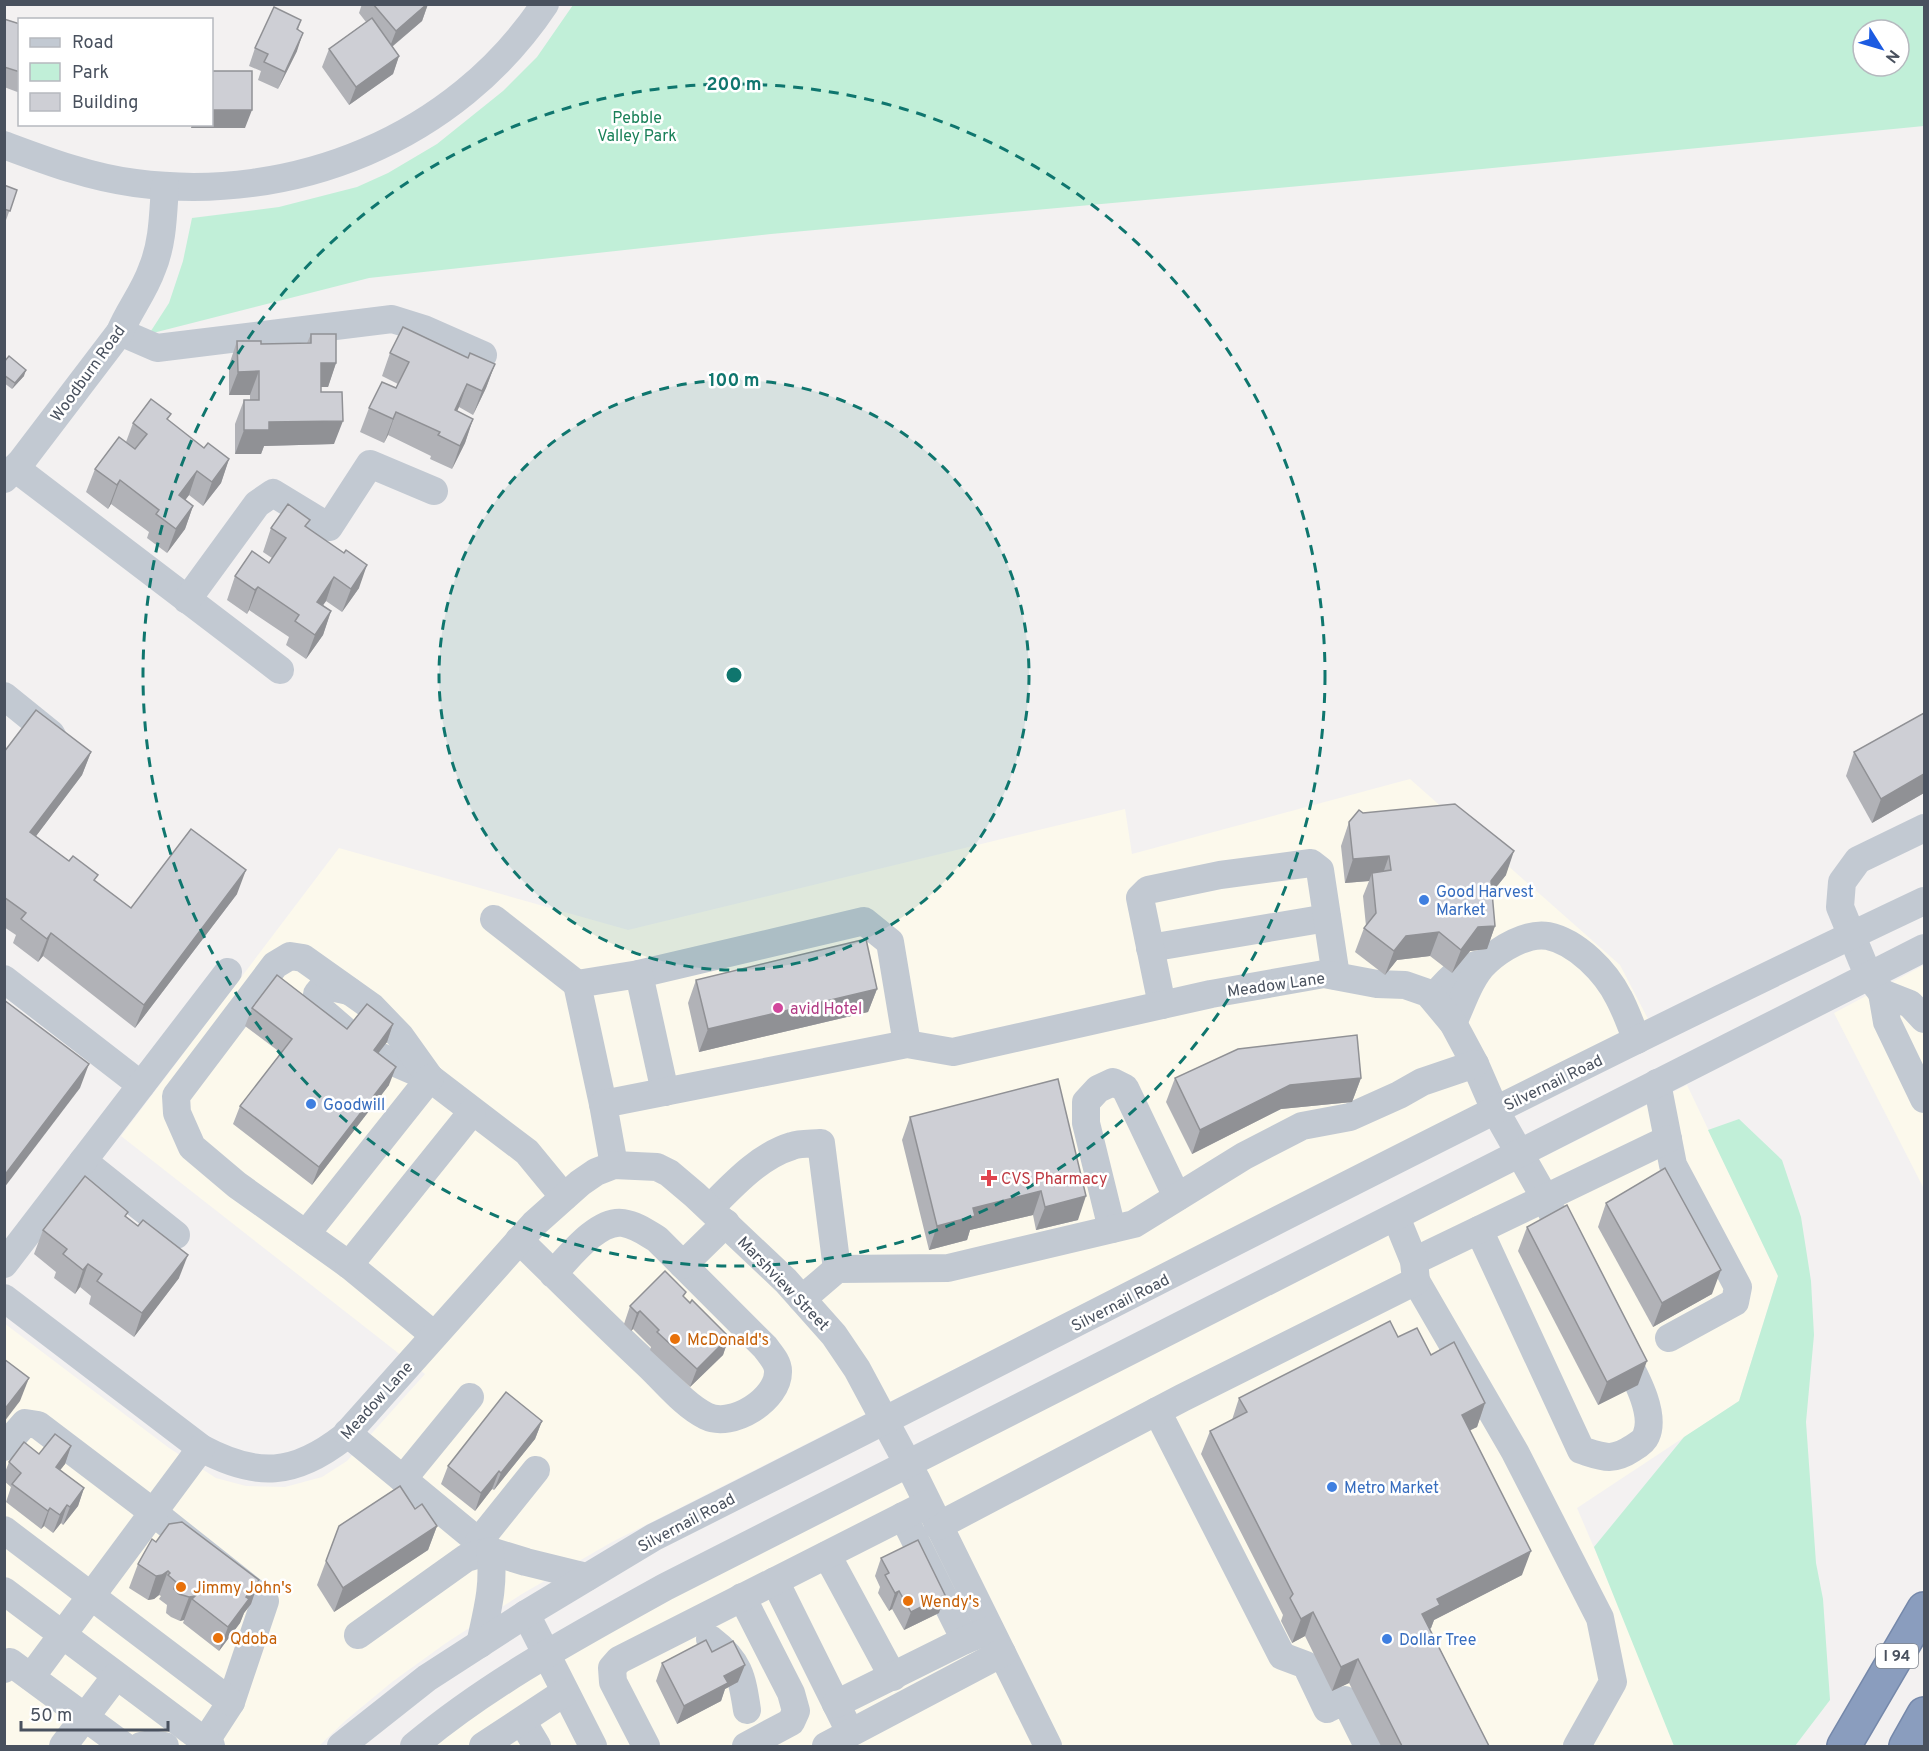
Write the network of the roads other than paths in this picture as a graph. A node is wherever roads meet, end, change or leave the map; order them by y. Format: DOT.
graph roads {
  1 [pos="545,4"];
  2 [pos="4,145"];
  3 [pos="165,186"];
  4 [pos="120,332"];
  5 [pos="483,355"];
  6 [pos="10,474"];
  7 [pos="434,491"];
  8 [pos="187,600"];
  9 [pos="280,670"];
  10 [pos="5,697"];
  11 [pos="58,748"];
  12 [pos="1924,828"];
  13 [pos="1924,901"];
  14 [pos="1327,918"];
  15 [pos="494,919"];
  16 [pos="1852,935"];
  17 [pos="1150,948"];
  18 [pos="1924,948"];
  19 [pos="1485,963"];
  20 [pos="228,972"];
  21 [pos="639,974"];
  22 [pos="1336,976"];
  23 [pos="4,979"];
  24 [pos="264,980"];
  25 [pos="577,984"];
  26 [pos="1875,984"];
  27 [pos="349,991"];
  28 [pos="1433,998"];
  29 [pos="1162,1005"];
  30 [pos="319,1008"];
  31 [pos="1924,1019"];
  32 [pos="1453,1023"];
  33 [pos="350,1035"];
  34 [pos="1637,1040"];
  35 [pos="907,1044"];
  36 [pos="377,1055"];
  37 [pos="1475,1064"];
  38 [pos="430,1078"];
  39 [pos="1657,1083"];
  40 [pos="141,1085"];
  41 [pos="665,1092"];
  42 [pos="1924,1100"];
  43 [pos="603,1104"];
  44 [pos="1495,1110"];
  45 [pos="472,1112"];
  46 [pos="1668,1139"];
  47 [pos="1519,1154"];
  48 [pos="83,1161"];
  49 [pos="614,1165"];
  50 [pos="657,1167"];
  51 [pos="564,1197"];
  52 [pos="1177,1197"];
  53 [pos="1545,1198"];
  54 [pos="718,1215"];
  55 [pos="1396,1217"];
  56 [pos="1112,1229"];
  57 [pos="1479,1230"];
  58 [pos="306,1234"];
  59 [pos="176,1235"];
  60 [pos="519,1240"];
  61 [pos="4,1264"];
  62 [pos="349,1264"];
  63 [pos="683,1265"];
  64 [pos="837,1269"];
  65 [pos="1581,1270"];
  66 [pos="1415,1271"];
  67 [pos="553,1274"];
  68 [pos="4,1298"];
  69 [pos="802,1299"];
  70 [pos="1611,1329"];
  71 [pos="434,1335"];
  72 [pos="1669,1338"];
  73 [pos="470,1397"];
  74 [pos="1157,1412"];
  75 [pos="885,1421"];
  76 [pos="347,1433"];
  77 [pos="4,1447"];
  78 [pos="201,1448"];
  79 [pos="908,1464"];
  80 [pos="536,1470"];
  81 [pos="403,1479"];
  82 [pos="153,1513"];
  83 [pos="923,1515"];
  84 [pos="4,1530"];
  85 [pos="484,1546"];
  86 [pos="827,1555"];
  87 [pos="587,1577"];
  88 [pos="775,1581"];
  89 [pos="4,1591"];
  90 [pos="92,1596"];
  91 [pos="742,1598"];
  92 [pos="1924,1609"];
  93 [pos="526,1614"];
  94 [pos="63,1635"];
  95 [pos="358,1635"];
  96 [pos="708,1640"];
  97 [pos="985,1641"];
  98 [pos="480,1644"];
  99 [pos="546,1654"];
  100 [pos="18,1673"];
  101 [pos="116,1676"];
  102 [pos="893,1677"];
  103 [pos="728,1688"];
  104 [pos="565,1692"];
  105 [pos="231,1702"];
  106 [pos="1870,1703"];
  107 [pos="836,1704"];
  108 [pos="747,1710"];
  109 [pos="1924,1714"];
  110 [pos="85,1718"];
  111 [pos="522,1721"];
  112 [pos="838,1740"];
  113 [pos="754,1742"];
  114 [pos="208,1744"];
  115 [pos="63,1746"];
  116 [pos="124,1746"];
  117 [pos="141,1746"];
  118 [pos="165,1746"];
  119 [pos="341,1746"];
  120 [pos="414,1746"];
  121 [pos="483,1746"];
  122 [pos="537,1746"];
  123 [pos="593,1746"];
  124 [pos="646,1746"];
  125 [pos="1048,1746"];
  126 [pos="1368,1746"];
  127 [pos="1577,1746"];
  128 [pos="1831,1746"];
  129 [pos="1844,1746"];
  130 [pos="1906,1746"];
  1 -- 3 [label="street"];
  2 -- 3 [label="street"];
  3 -- 4 [label="street, Woodburn Road"];
  4 -- 5 [label="street"];
  4 -- 6 [label="street, Woodburn Road"];
  6 -- 8 [label="street"];
  7 -- 8 [label="street"];
  8 -- 9 [label="street"];
  10 -- 11 [label="street"];
  12 -- 16 [label="street"];
  13 -- 16 [label="street, Silvernail Road"];
  14 -- 17 [label="street"];
  14 -- 17 [label="street"];
  14 -- 22 [label="street"];
  15 -- 25 [label="street"];
  16 -- 26 [label="street"];
  16 -- 34 [label="street, Silvernail Road"];
  17 -- 29 [label="street"];
  18 -- 26 [label="street"];
  19 -- 28 [label="street"];
  19 -- 32 [label="street"];
  19 -- 34 [label="street"];
  20 -- 40 [label="street"];
  21 -- 25 [label="street"];
  21 -- 35 [label="street"];
  21 -- 41 [label="street"];
  22 -- 28 [label="street, Meadow Lane"];
  22 -- 29 [label="street, Meadow Lane"];
  23 -- 40 [label="street"];
  24 -- 27 [label="street"];
  24 -- 30 [label="street"];
  24 -- 58 [label="street"];
  25 -- 43 [label="street"];
  26 -- 31 [label="street"];
  26 -- 39 [label="street"];
  26 -- 42 [label="street"];
  27 -- 30 [label="street"];
  27 -- 38 [label="street"];
  28 -- 32 [label="street, Meadow Lane"];
  29 -- 35 [label="street, Meadow Lane"];
  30 -- 33 [label="street"];
  32 -- 37 [label="street, Meadow Lane"];
  34 -- 44 [label="street, Silvernail Road"];
  35 -- 41 [label="street"];
  36 -- 38 [label="street"];
  37 -- 44 [label="street, Meadow Lane"];
  37 -- 52 [label="street"];
  38 -- 45 [label="street"];
  38 -- 58 [label="street"];
  39 -- 46 [label="street"];
  39 -- 47 [label="street"];
  40 -- 48 [label="street"];
  41 -- 43 [label="street"];
  43 -- 49 [label="street"];
  44 -- 47 [label="street, Meadow Lane"];
  44 -- 75 [label="street, Silvernail Road"];
  45 -- 51 [label="street"];
  45 -- 62 [label="street"];
  46 -- 53 [label="street"];
  46 -- 72 [label="street"];
  47 -- 53 [label="street, Meadow Lane"];
  47 -- 55 [label="street"];
  48 -- 59 [label="street"];
  48 -- 61 [label="street"];
  49 -- 50 [label="street, Meadow Lane"];
  49 -- 51 [label="street, Meadow Lane"];
  50 -- 54 [label="street, Marshview Street"];
  51 -- 60 [label="street, Meadow Lane"];
  52 -- 56 [label="street"];
  52 -- 56 [label="street"];
  53 -- 57 [label="street"];
  53 -- 65 [label="street, Meadow Lane"];
  54 -- 63 [label="street"];
  54 -- 64 [label="street"];
  54 -- 69 [label="street, Marshview Street"];
  55 -- 66 [label="street"];
  55 -- 79 [label="street"];
  56 -- 64 [label="street"];
  57 -- 66 [label="street"];
  57 -- 70 [label="street"];
  58 -- 62 [label="street"];
  60 -- 67 [label="street"];
  60 -- 71 [label="street, Meadow Lane"];
  62 -- 71 [label="street"];
  63 -- 67 [label="street"];
  63 -- 67 [label="street"];
  64 -- 69 [label="street"];
  66 -- 74 [label="street"];
  66 -- 127 [label="street"];
  68 -- 78 [label="street, Meadow Lane"];
  69 -- 75 [label="street, Marshview Street"];
  71 -- 76 [label="street, Meadow Lane"];
  73 -- 81 [label="street"];
  74 -- 83 [label="street"];
  74 -- 126 [label="street"];
  75 -- 79 [label="street, Marshview Street"];
  75 -- 87 [label="street, Silvernail Road"];
  76 -- 78 [label="street, Meadow Lane"];
  76 -- 81 [label="street"];
  77 -- 82 [label="street"];
  78 -- 82 [label="street"];
  79 -- 83 [label="street, Marshview Street"];
  79 -- 99 [label="street"];
  80 -- 85 [label="street"];
  81 -- 85 [label="street"];
  82 -- 90 [label="street"];
  82 -- 105 [label="street"];
  83 -- 86 [label="street"];
  83 -- 97 [label="street, Marshview Street"];
  84 -- 90 [label="street"];
  85 -- 87 [label="street"];
  85 -- 95 [label="street"];
  85 -- 98 [label="street"];
  86 -- 88 [label="street"];
  86 -- 102 [label="street"];
  87 -- 93 [label="street, Silvernail Road"];
  88 -- 91 [label="street"];
  88 -- 107 [label="street"];
  89 -- 94 [label="street"];
  90 -- 94 [label="street"];
  90 -- 105 [label="street"];
  91 -- 96 [label="street"];
  91 -- 113 [label="street"];
  92 -- 106 [label="highway, I 94"];
  93 -- 98 [label="street, Silvernail Road"];
  93 -- 99 [label="street"];
  94 -- 100 [label="street"];
  94 -- 101 [label="street"];
  96 -- 108 [label="street"];
  96 -- 124 [label="street"];
  97 -- 102 [label="street"];
  97 -- 112 [label="street"];
  97 -- 125 [label="street, Marshview Street"];
  98 -- 119 [label="street, Silvernail Road"];
  99 -- 104 [label="street"];
  99 -- 120 [label="street"];
  100 -- 110 [label="street"];
  101 -- 110 [label="street"];
  101 -- 114 [label="street"];
  102 -- 107 [label="street"];
  103 -- 108 [label="street"];
  104 -- 111 [label="street"];
  104 -- 123 [label="street"];
  105 -- 114 [label="street"];
  106 -- 128 [label="highway"];
  106 -- 129 [label="highway, I 94"];
  107 -- 112 [label="street"];
  108 -- 113 [label="street"];
  109 -- 130 [label="highway"];
  110 -- 115 [label="street"];
  110 -- 116 [label="street"];
  111 -- 121 [label="street"];
  111 -- 122 [label="street"];
  117 -- 118 [label="street"];
}
